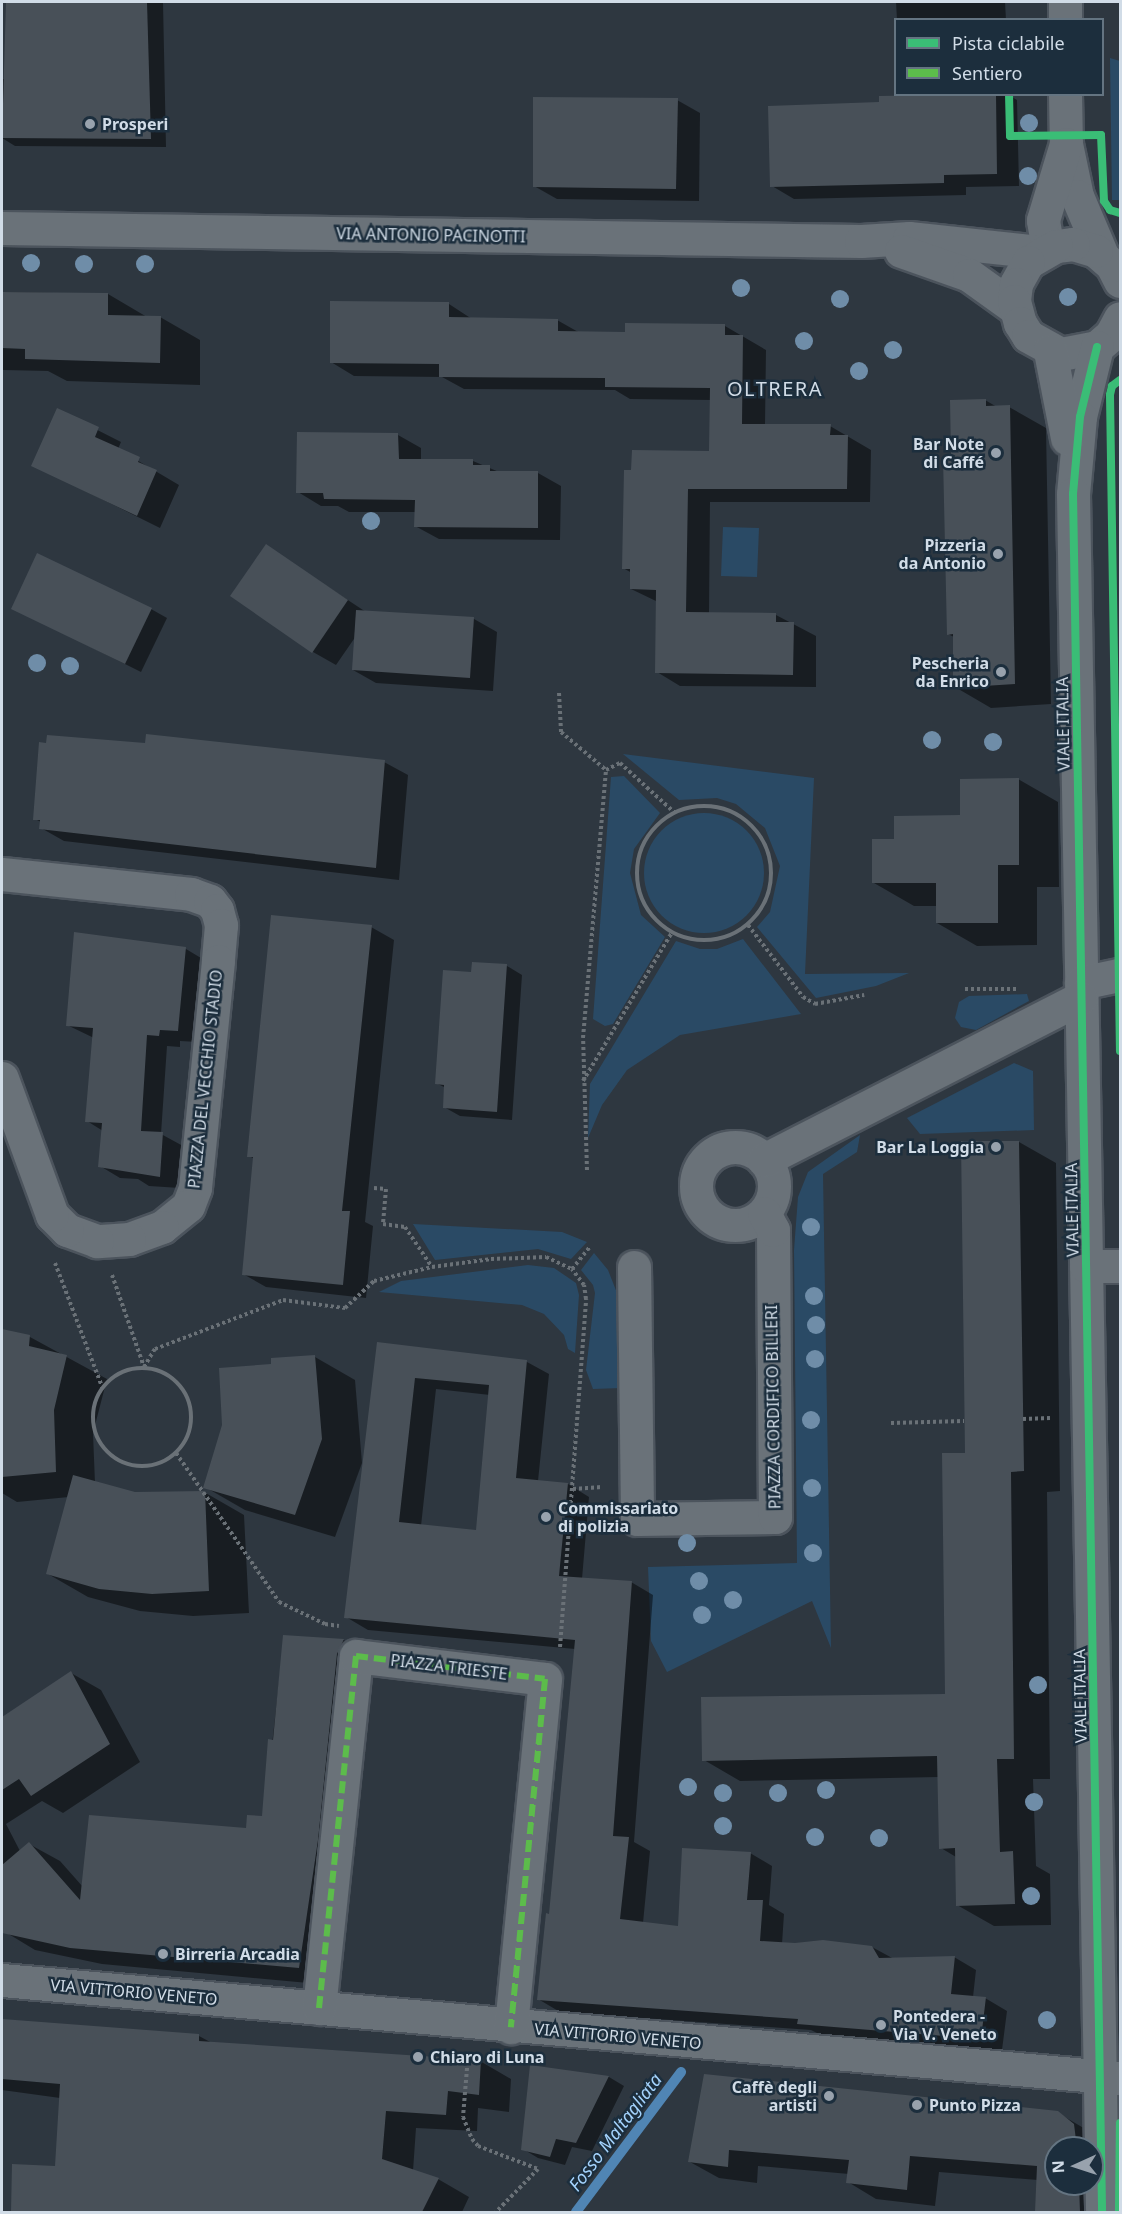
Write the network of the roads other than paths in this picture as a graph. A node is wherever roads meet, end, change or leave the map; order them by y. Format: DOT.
graph roads {
  1 [pos="1065,2"];
  2 [pos="1065,18"];
  3 [pos="1065,96"];
  4 [pos="1066,140"];
  5 [pos="2,228"];
  6 [pos="861,241"];
  7 [pos="1044,250"];
  8 [pos="1115,271"];
  9 [pos="1015,308"];
  10 [pos="1120,318"];
  11 [pos="1106,347"];
  12 [pos="1050,351"];
  13 [pos="1073,494"];
  14 [pos="2,874"];
  15 [pos="1120,975"];
  16 [pos="1081,990"];
  17 [pos="2,1078"];
  18 [pos="764,1160"];
  19 [pos="764,1212"];
  20 [pos="1086,1266"];
  21 [pos="1120,1266"];
  22 [pos="634,1267"];
  23 [pos="2,1980"];
  24 [pos="319,2008"];
  25 [pos="511,2027"];
  26 [pos="1109,2077"];
  27 [pos="1102,2212"];
  1 -- 2 [label="street"];
  3 -- 4 [label="street"];
  4 -- 7 [label="street"];
  4 -- 8 [label="street"];
  5 -- 6 [label="street, VIA ANTONIO PACINOTTI"];
  6 -- 7 [label="street, VIA ANTONIO PACINOTTI"];
  6 -- 9 [label="street, VIA ANTONIO PACINOTTI"];
  7 -- 8 [label="street, VIA ANTONIO PACINOTTI"];
  7 -- 9 [label="street"];
  9 -- 12 [label="street"];
  10 -- 11 [label="street"];
  11 -- 12 [label="street"];
  11 -- 13 [label="street, VIALE ITALIA"];
  12 -- 13 [label="street, VIALE ITALIA"];
  13 -- 16 [label="street, VIALE ITALIA"];
  14 -- 17 [label="street, PIAZZA DEL VECCHIO STADIO"];
  15 -- 16 [label="street"];
  16 -- 18 [label="street"];
  16 -- 20 [label="street, VIALE ITALIA"];
  18 -- 19 [label="street"];
  18 -- 19 [label="street"];
  19 -- 22 [label="street, PIAZZA CORDIFICO BILLERI"];
  20 -- 21 [label="street"];
  20 -- 26 [label="street, VIALE ITALIA"];
  23 -- 24 [label="street, VIA VITTORIO VENETO"];
  24 -- 25 [label="street, VIA VITTORIO VENETO"];
  24 -- 25 [label="street, PIAZZA TRIESTE"];
  25 -- 26 [label="street, VIA VITTORIO VENETO"];
  26 -- 27 [label="street"];
}
